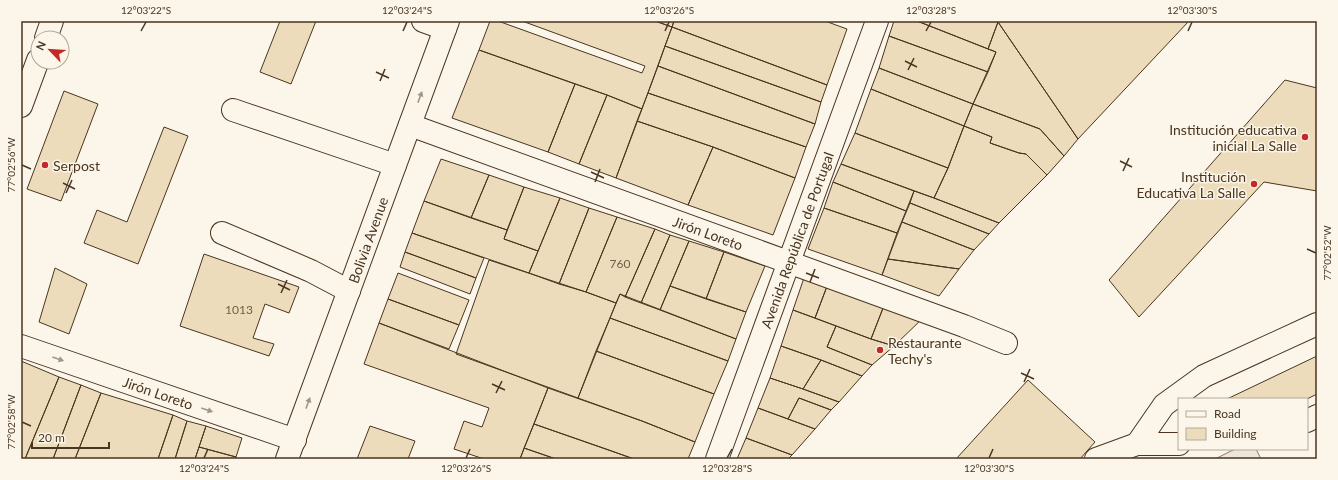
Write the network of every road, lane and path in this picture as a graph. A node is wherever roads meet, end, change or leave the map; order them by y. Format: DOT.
graph roads {
  1 [pos="422,21"];
  2 [pos="876,21"];
  3 [pos="446,25"];
  4 [pos="34,70"];
  5 [pos="21,106"];
  6 [pos="233,110"];
  7 [pos="410,125"];
  8 [pos="395,165"];
  9 [pos="222,233"];
  10 [pos="788,262"];
  11 [pos="349,291"];
  12 [pos="1317,324"];
  13 [pos="1006,343"];
  14 [pos="21,346"];
  15 [pos="1317,416"];
  16 [pos="1308,420"];
  17 [pos="1137,444"];
  18 [pos="1178,444"];
  19 [pos="291,449"];
  20 [pos="717,459"];
  21 [pos="1096,459"];
  1 -- 3 [label="street"];
  2 -- 10 [label="street, Avenida República de Portugal"];
  7 -- 3 [label="street, Bolivia Avenue, one-way"];
  4 -- 5 [label="street"];
  6 -- 8 [label="street"];
  7 -- 8 [label="street, Bolivia Avenue"];
  7 -- 10 [label="street, Jirón Loreto"];
  8 -- 11 [label="street, Bolivia Avenue"];
  9 -- 11 [label="street"];
  10 -- 13 [label="street, Jirón Loreto"];
  10 -- 20 [label="street, Avenida República de Portugal"];
  19 -- 11 [label="street, Bolivia Avenue, one-way"];
  12 -- 17 [label="street"];
  14 -- 19 [label="street, Jirón Loreto, one-way"];
  15 -- 16 [label="street"];
  17 -- 18 [label="street"];
  17 -- 21 [label="street"];
}
